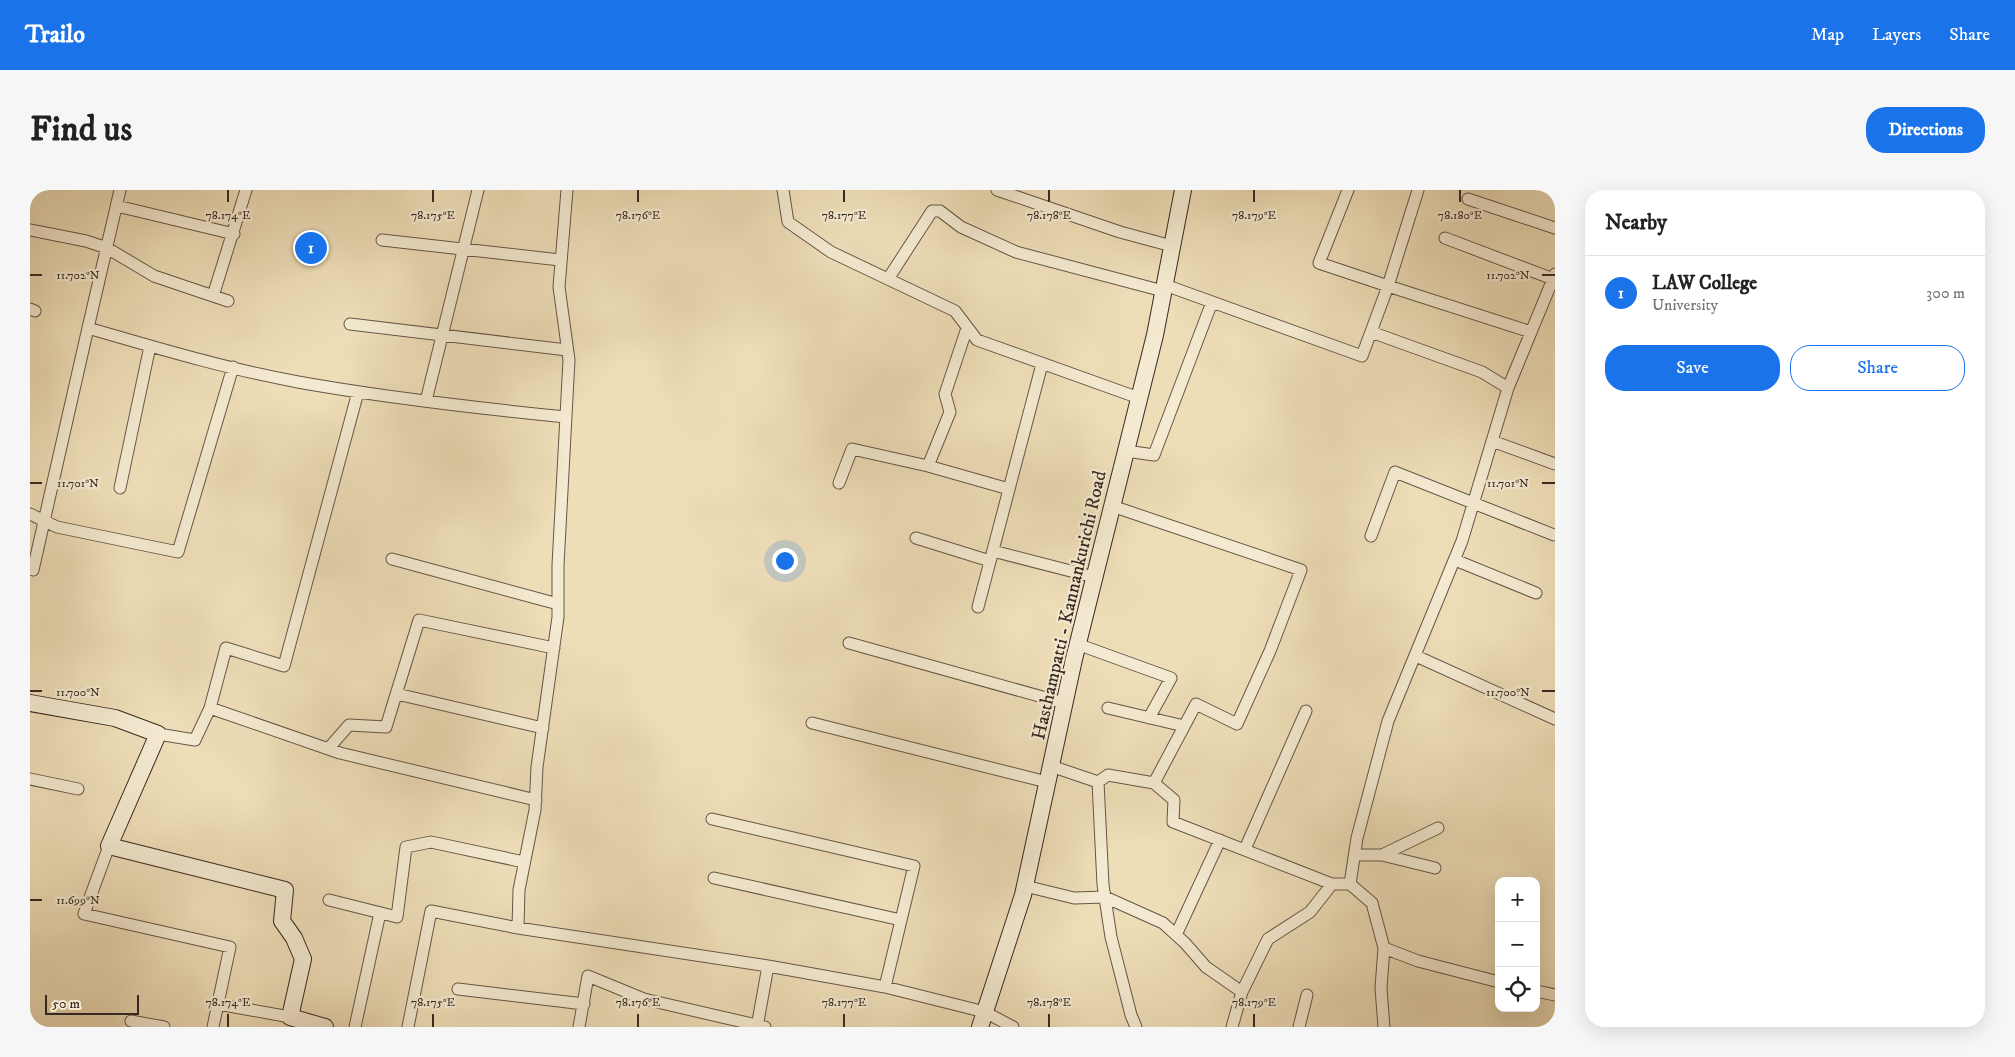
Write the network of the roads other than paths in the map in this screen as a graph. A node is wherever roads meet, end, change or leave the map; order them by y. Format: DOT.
graph roads {
  1 [pos="120,190"];
  2 [pos="246,190"];
  3 [pos="478,190"];
  4 [pos="567,190"];
  5 [pos="783,190"];
  6 [pos="997,190"];
  7 [pos="1183,190"];
  8 [pos="1348,190"];
  9 [pos="1418,190"];
  10 [pos="1468,199"];
  11 [pos="117,206"];
  12 [pos="1555,228"];
  13 [pos="30,230"];
  14 [pos="234,234"];
  15 [pos="1445,238"];
  16 [pos="382,240"];
  17 [pos="1172,246"];
  18 [pos="107,248"];
  19 [pos="463,249"];
  20 [pos="560,260"];
  21 [pos="1554,277"];
  22 [pos="888,279"];
  23 [pos="1388,286"];
  24 [pos="1164,288"];
  25 [pos="214,296"];
  26 [pos="228,300"];
  27 [pos="1212,302"];
  28 [pos="350,324"];
  29 [pos="88,328"];
  30 [pos="967,328"];
  31 [pos="1371,332"];
  32 [pos="1531,332"];
  33 [pos="444,334"];
  34 [pos="150,346"];
  35 [pos="567,350"];
  36 [pos="1042,364"];
  37 [pos="233,367"];
  38 [pos="1508,388"];
  39 [pos="358,392"];
  40 [pos="1139,398"];
  41 [pos="426,401"];
  42 [pos="566,417"];
  43 [pos="1492,440"];
  44 [pos="1126,451"];
  45 [pos="1555,464"];
  46 [pos="928,466"];
  47 [pos="839,483"];
  48 [pos="120,488"];
  49 [pos="1009,489"];
  50 [pos="1473,504"];
  51 [pos="1112,506"];
  52 [pos="30,514"];
  53 [pos="45,522"];
  54 [pos="1554,535"];
  55 [pos="1371,536"];
  56 [pos="916,538"];
  57 [pos="992,556"];
  58 [pos="392,559"];
  59 [pos="1454,560"];
  60 [pos="33,570"];
  61 [pos="1094,577"];
  62 [pos="1536,593"];
  63 [pos="558,604"];
  64 [pos="978,607"];
  65 [pos="849,643"];
  66 [pos="1077,644"];
  67 [pos="554,648"];
  68 [pos="1416,656"];
  69 [pos="397,694"];
  70 [pos="30,703"];
  71 [pos="1064,703"];
  72 [pos="210,708"];
  73 [pos="1108,708"];
  74 [pos="1306,711"];
  75 [pos="1149,718"];
  76 [pos="1555,719"];
  77 [pos="812,723"];
  78 [pos="1184,726"];
  79 [pos="542,728"];
  80 [pos="158,734"];
  81 [pos="328,749"];
  82 [pos="1051,766"];
  83 [pos="30,779"];
  84 [pos="1047,782"];
  85 [pos="1098,782"];
  86 [pos="1154,783"];
  87 [pos="78,789"];
  88 [pos="536,800"];
  89 [pos="712,819"];
  90 [pos="1438,828"];
  91 [pos="1220,840"];
  92 [pos="108,846"];
  93 [pos="1245,849"];
  94 [pos="1354,856"];
  95 [pos="1382,856"];
  96 [pos="524,862"];
  97 [pos="1435,868"];
  98 [pos="714,878"];
  99 [pos="1332,884"];
  100 [pos="1350,884"];
  101 [pos="1025,886"];
  102 [pos="1105,896"];
  103 [pos="329,900"];
  104 [pos="380,913"];
  105 [pos="901,920"];
  106 [pos="518,928"];
  107 [pos="1176,935"];
  108 [pos="1384,948"];
  109 [pos="768,966"];
  110 [pos="1495,981"];
  111 [pos="885,987"];
  112 [pos="458,989"];
  113 [pos="1540,991"];
  114 [pos="1242,992"];
  115 [pos="1555,995"];
  116 [pos="1307,996"];
  117 [pos="218,1004"];
  118 [pos="584,1004"];
  119 [pos="290,1017"];
  120 [pos="983,1020"];
  121 [pos="131,1021"];
  122 [pos="760,1026"];
  123 [pos="164,1027"];
  124 [pos="214,1027"];
  125 [pos="325,1027"];
  126 [pos="355,1027"];
  127 [pos="408,1027"];
  128 [pos="579,1027"];
  129 [pos="1013,1027"];
  130 [pos="1136,1027"];
  131 [pos="1232,1027"];
  132 [pos="1299,1027"];
  133 [pos="1384,1027"];
  1 -- 11 [label="street"];
  2 -- 14 [label="street"];
  3 -- 19 [label="street"];
  4 -- 20 [label="street"];
  5 -- 22 [label="street"];
  6 -- 17 [label="street"];
  7 -- 17 [label="main road, Hasthampatti - Kannankurichi Road"];
  8 -- 23 [label="street"];
  9 -- 23 [label="street"];
  10 -- 12 [label="street"];
  11 -- 14 [label="street"];
  11 -- 18 [label="street"];
  13 -- 18 [label="street"];
  14 -- 25 [label="street"];
  15 -- 21 [label="street"];
  16 -- 19 [label="street"];
  17 -- 24 [label="main road, Hasthampatti - Kannankurichi Road"];
  18 -- 25 [label="street"];
  18 -- 29 [label="street"];
  19 -- 20 [label="street"];
  19 -- 33 [label="street"];
  20 -- 35 [label="street"];
  21 -- 32 [label="street"];
  22 -- 24 [label="street"];
  22 -- 30 [label="street"];
  23 -- 31 [label="street"];
  23 -- 32 [label="street"];
  24 -- 27 [label="street"];
  24 -- 40 [label="main road, Hasthampatti - Kannankurichi Road"];
  25 -- 26 [label="street"];
  27 -- 31 [label="street"];
  27 -- 44 [label="street"];
  28 -- 33 [label="street"];
  29 -- 34 [label="street"];
  29 -- 53 [label="street"];
  30 -- 36 [label="street"];
  30 -- 46 [label="street"];
  31 -- 38 [label="street"];
  32 -- 38 [label="street"];
  33 -- 35 [label="street"];
  33 -- 41 [label="street"];
  34 -- 37 [label="street"];
  34 -- 48 [label="street"];
  35 -- 42 [label="street"];
  36 -- 40 [label="street"];
  36 -- 49 [label="street"];
  37 -- 39 [label="street"];
  37 -- 53 [label="street"];
  38 -- 43 [label="street"];
  39 -- 41 [label="street"];
  39 -- 72 [label="street"];
  40 -- 44 [label="main road, Hasthampatti - Kannankurichi Road"];
  41 -- 42 [label="street"];
  42 -- 63 [label="street"];
  43 -- 45 [label="street"];
  43 -- 50 [label="street"];
  44 -- 51 [label="main road, Hasthampatti - Kannankurichi Road"];
  46 -- 47 [label="street"];
  46 -- 49 [label="street"];
  49 -- 57 [label="street"];
  50 -- 54 [label="street"];
  50 -- 55 [label="street"];
  50 -- 59 [label="street"];
  51 -- 61 [label="main road, Hasthampatti - Kannankurichi Road"];
  51 -- 78 [label="street"];
  52 -- 53 [label="street"];
  53 -- 60 [label="street"];
  56 -- 57 [label="street"];
  57 -- 61 [label="street"];
  57 -- 64 [label="street"];
  58 -- 63 [label="street"];
  59 -- 62 [label="street"];
  59 -- 68 [label="street"];
  61 -- 66 [label="main road, Hasthampatti - Kannankurichi Road"];
  63 -- 67 [label="street"];
  65 -- 71 [label="street"];
  66 -- 71 [label="main road, Hasthampatti - Kannankurichi Road"];
  66 -- 75 [label="street"];
  67 -- 69 [label="street"];
  67 -- 79 [label="street"];
  68 -- 76 [label="street"];
  68 -- 94 [label="street"];
  69 -- 79 [label="street"];
  69 -- 81 [label="street"];
  70 -- 80 [label="main road"];
  71 -- 82 [label="main road, Hasthampatti - Kannankurichi Road"];
  72 -- 80 [label="street"];
  72 -- 81 [label="street"];
  73 -- 75 [label="street"];
  74 -- 93 [label="street"];
  75 -- 78 [label="street"];
  77 -- 84 [label="street"];
  78 -- 86 [label="street"];
  79 -- 88 [label="street"];
  80 -- 92 [label="main road"];
  81 -- 88 [label="street"];
  82 -- 84 [label="main road, Hasthampatti - Kannankurichi Road"];
  82 -- 85 [label="street"];
  83 -- 87 [label="street"];
  84 -- 101 [label="main road, Hasthampatti - Kannankurichi Road"];
  85 -- 86 [label="street"];
  85 -- 102 [label="street"];
  86 -- 91 [label="street"];
  88 -- 96 [label="street"];
  89 -- 105 [label="street"];
  90 -- 95 [label="street"];
  91 -- 93 [label="street"];
  91 -- 107 [label="street"];
  92 -- 117 [label="street"];
  92 -- 119 [label="main road"];
  93 -- 99 [label="street"];
  94 -- 95 [label="street"];
  94 -- 100 [label="street"];
  95 -- 97 [label="street"];
  96 -- 104 [label="street"];
  96 -- 106 [label="street"];
  98 -- 105 [label="street"];
  99 -- 100 [label="street"];
  99 -- 114 [label="street"];
  100 -- 108 [label="street"];
  101 -- 102 [label="street"];
  101 -- 120 [label="main road, Hasthampatti - Kannankurichi Road"];
  102 -- 107 [label="street"];
  102 -- 130 [label="street"];
  103 -- 104 [label="street"];
  104 -- 126 [label="street"];
  105 -- 111 [label="street"];
  106 -- 109 [label="street"];
  106 -- 127 [label="street"];
  107 -- 114 [label="street"];
  108 -- 110 [label="street"];
  108 -- 133 [label="street"];
  109 -- 111 [label="street"];
  109 -- 122 [label="street"];
  111 -- 120 [label="street"];
  112 -- 118 [label="street"];
  113 -- 115 [label="street"];
  114 -- 131 [label="street"];
  116 -- 132 [label="street"];
  117 -- 119 [label="street"];
  117 -- 124 [label="street"];
  118 -- 122 [label="street"];
  118 -- 128 [label="street"];
  119 -- 125 [label="main road"];
  120 -- 129 [label="street"];
  121 -- 123 [label="street"];
}
